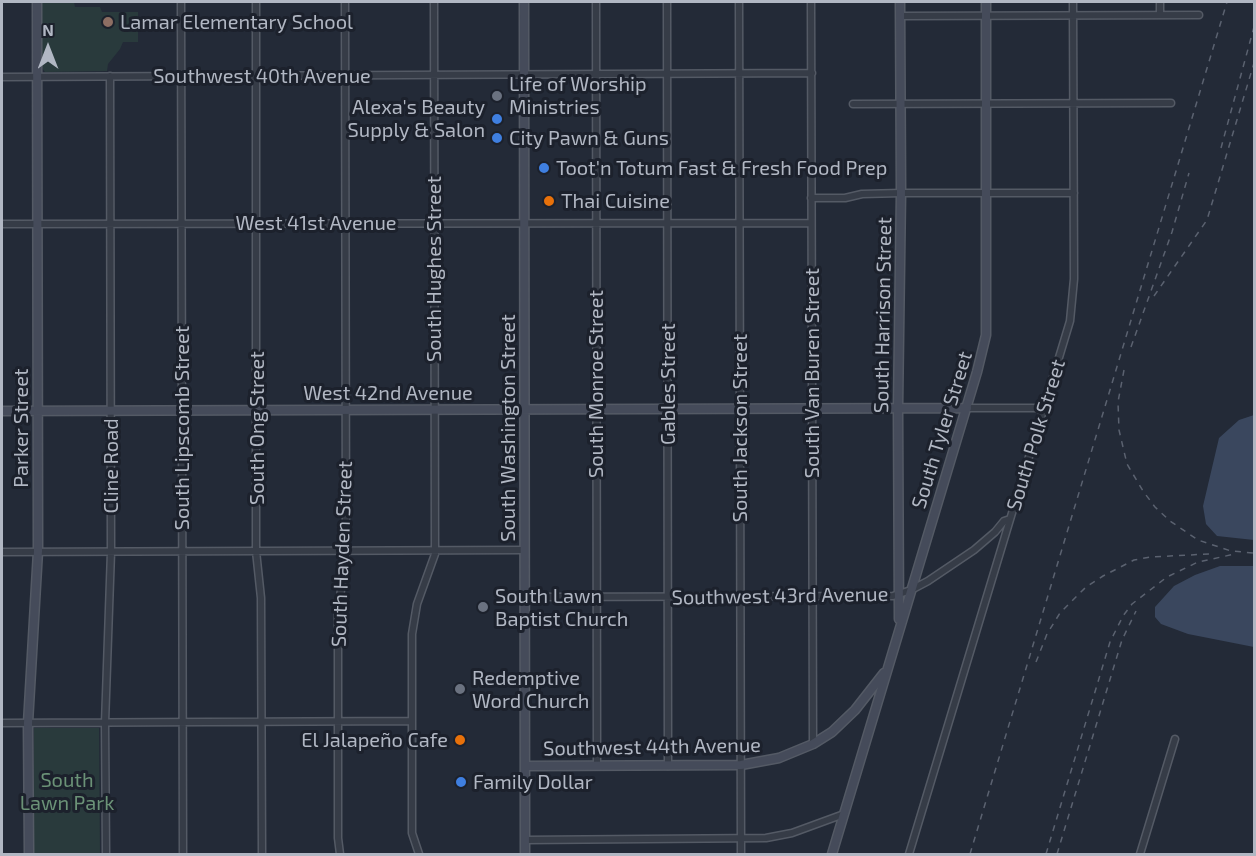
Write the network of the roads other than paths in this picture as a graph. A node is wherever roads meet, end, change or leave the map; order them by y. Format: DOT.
graph roads {
  1 [pos="37,2"];
  2 [pos="181,2"];
  3 [pos="256,2"];
  4 [pos="345,2"];
  5 [pos="434,2"];
  6 [pos="524,2"];
  7 [pos="596,2"];
  8 [pos="667,2"];
  9 [pos="739,2"];
  10 [pos="811,2"];
  11 [pos="900,2"];
  12 [pos="986,2"];
  13 [pos="1073,2"];
  14 [pos="1160,2"];
  15 [pos="986,15"];
  16 [pos="1073,15"];
  17 [pos="1160,15"];
  18 [pos="1199,15"];
  19 [pos="900,16"];
  20 [pos="596,73"];
  21 [pos="667,73"];
  22 [pos="739,73"];
  23 [pos="812,73"];
  24 [pos="523,75"];
  25 [pos="2,76"];
  26 [pos="37,76"];
  27 [pos="110,76"];
  28 [pos="182,76"];
  29 [pos="256,76"];
  30 [pos="345,76"];
  31 [pos="434,76"];
  32 [pos="1171,103"];
  33 [pos="853,104"];
  34 [pos="901,104"];
  35 [pos="986,104"];
  36 [pos="1074,104"];
  37 [pos="901,193"];
  38 [pos="987,193"];
  39 [pos="1074,193"];
  40 [pos="811,198"];
  41 [pos="257,223"];
  42 [pos="345,223"];
  43 [pos="435,223"];
  44 [pos="524,223"];
  45 [pos="596,223"];
  46 [pos="667,223"];
  47 [pos="739,223"];
  48 [pos="811,223"];
  49 [pos="2,224"];
  50 [pos="38,224"];
  51 [pos="111,224"];
  52 [pos="182,224"];
  53 [pos="898,408"];
  54 [pos="967,408"];
  55 [pos="1044,408"];
  56 [pos="668,409"];
  57 [pos="740,409"];
  58 [pos="812,409"];
  59 [pos="110,410"];
  60 [pos="182,410"];
  61 [pos="257,410"];
  62 [pos="347,410"];
  63 [pos="434,410"];
  64 [pos="524,410"];
  65 [pos="596,410"];
  66 [pos="2,411"];
  67 [pos="38,411"];
  68 [pos="1010,519"];
  69 [pos="525,550"];
  70 [pos="256,551"];
  71 [pos="346,551"];
  72 [pos="435,551"];
  73 [pos="2,552"];
  74 [pos="38,552"];
  75 [pos="111,552"];
  76 [pos="182,552"];
  77 [pos="911,590"];
  78 [pos="899,594"];
  79 [pos="525,597"];
  80 [pos="596,597"];
  81 [pos="668,597"];
  82 [pos="740,597"];
  83 [pos="813,597"];
  84 [pos="899,629"];
  85 [pos="888,668"];
  86 [pos="338,721"];
  87 [pos="412,721"];
  88 [pos="183,722"];
  89 [pos="261,722"];
  90 [pos="2,723"];
  91 [pos="28,723"];
  92 [pos="105,723"];
  93 [pos="1174,740"];
  94 [pos="813,744"];
  95 [pos="741,765"];
  96 [pos="525,766"];
  97 [pos="597,766"];
  98 [pos="668,766"];
  99 [pos="844,814"];
  100 [pos="741,839"];
  101 [pos="525,840"];
  102 [pos="29,855"];
  103 [pos="106,855"];
  104 [pos="183,855"];
  105 [pos="262,855"];
  106 [pos="340,855"];
  107 [pos="419,855"];
  108 [pos="525,855"];
  109 [pos="741,855"];
  110 [pos="832,855"];
  111 [pos="909,855"];
  112 [pos="1140,855"];
  1 -- 26 [label="main road, Parker Street"];
  2 -- 28 [label="street, South Lipscomb Street"];
  3 -- 29 [label="street, South Ong Street"];
  4 -- 30 [label="street, South Hayden Street"];
  5 -- 31 [label="street, South Hughes Street"];
  6 -- 24 [label="main road, South Washington Street"];
  7 -- 20 [label="street, South Monroe Street"];
  8 -- 21 [label="street, Gables Street"];
  9 -- 22 [label="street, South Jackson Street"];
  10 -- 23 [label="street, South Van Buren Street"];
  11 -- 19 [label="main road, South Harrison Street"];
  12 -- 15 [label="main road, South Tyler Street"];
  13 -- 16 [label="street, South Polk Street"];
  14 -- 17 [label="street"];
  15 -- 16 [label="street"];
  15 -- 19 [label="street"];
  15 -- 35 [label="main road, South Tyler Street"];
  16 -- 17 [label="street"];
  16 -- 36 [label="street, South Polk Street"];
  17 -- 18 [label="street"];
  19 -- 34 [label="main road, South Harrison Street"];
  20 -- 21 [label="street, Southwest 40th Avenue"];
  20 -- 24 [label="street, Southwest 40th Avenue"];
  20 -- 45 [label="street, South Monroe Street"];
  21 -- 22 [label="street, Southwest 40th Avenue"];
  21 -- 46 [label="street, Gables Street"];
  22 -- 23 [label="street, Southwest 40th Avenue"];
  22 -- 47 [label="street, South Jackson Street"];
  23 -- 40 [label="street, South Van Buren Street"];
  24 -- 31 [label="street, Southwest 40th Avenue"];
  24 -- 44 [label="main road, South Washington Street"];
  25 -- 26 [label="street, Southwest 40th Avenue"];
  26 -- 27 [label="street, Southwest 40th Avenue"];
  26 -- 50 [label="main road, Parker Street"];
  27 -- 28 [label="street, Southwest 40th Avenue"];
  27 -- 51 [label="street, Cline Road"];
  28 -- 29 [label="street, Southwest 40th Avenue"];
  28 -- 52 [label="street, South Lipscomb Street"];
  29 -- 30 [label="street, Southwest 40th Avenue"];
  29 -- 41 [label="street, South Ong Street"];
  30 -- 31 [label="street, Southwest 40th Avenue"];
  30 -- 42 [label="street, South Hayden Street"];
  31 -- 43 [label="street, South Hughes Street"];
  32 -- 36 [label="street"];
  33 -- 34 [label="street"];
  34 -- 35 [label="street"];
  34 -- 37 [label="main road, South Harrison Street"];
  35 -- 36 [label="street"];
  35 -- 38 [label="main road, South Tyler Street"];
  36 -- 39 [label="street, South Polk Street"];
  37 -- 38 [label="street"];
  37 -- 40 [label="street"];
  37 -- 53 [label="main road, South Harrison Street"];
  38 -- 39 [label="street"];
  38 -- 54 [label="main road, South Tyler Street"];
  39 -- 55 [label="street, South Polk Street"];
  40 -- 48 [label="street, South Van Buren Street"];
  41 -- 42 [label="street, West 41st Avenue"];
  41 -- 52 [label="street, West 41st Avenue"];
  41 -- 61 [label="street, South Ong Street"];
  42 -- 43 [label="street, West 41st Avenue"];
  42 -- 62 [label="street, South Hayden Street"];
  43 -- 44 [label="street, West 41st Avenue"];
  43 -- 63 [label="street, South Hughes Street"];
  44 -- 45 [label="street, West 41st Avenue"];
  44 -- 64 [label="main road, South Washington Street"];
  45 -- 46 [label="street, West 41st Avenue"];
  45 -- 65 [label="street, South Monroe Street"];
  46 -- 47 [label="street, West 41st Avenue"];
  46 -- 56 [label="street, Gables Street"];
  47 -- 48 [label="street, West 41st Avenue"];
  47 -- 57 [label="street, South Jackson Street"];
  48 -- 58 [label="street, South Van Buren Street"];
  49 -- 50 [label="street, West 41st Avenue"];
  50 -- 51 [label="street, West 41st Avenue"];
  50 -- 67 [label="main road, Parker Street"];
  51 -- 52 [label="street, West 41st Avenue"];
  51 -- 59 [label="street, Cline Road"];
  52 -- 60 [label="street, South Lipscomb Street"];
  53 -- 54 [label="main road, West 42nd Avenue"];
  53 -- 58 [label="main road, West 42nd Avenue"];
  53 -- 78 [label="main road, South Harrison Street"];
  54 -- 55 [label="street"];
  54 -- 77 [label="main road, South Tyler Street"];
  55 -- 68 [label="street, South Polk Street"];
  56 -- 57 [label="main road, West 42nd Avenue"];
  56 -- 65 [label="main road, West 42nd Avenue"];
  56 -- 81 [label="street, Gables Street"];
  57 -- 58 [label="main road, West 42nd Avenue"];
  57 -- 82 [label="street, South Jackson Street"];
  58 -- 83 [label="street, South Van Buren Street"];
  59 -- 60 [label="main road, West 42nd Avenue"];
  59 -- 67 [label="main road, West 42nd Avenue"];
  59 -- 75 [label="street, Cline Road"];
  60 -- 61 [label="main road, West 42nd Avenue"];
  60 -- 76 [label="street, South Lipscomb Street"];
  61 -- 62 [label="main road, West 42nd Avenue"];
  61 -- 70 [label="street, South Ong Street"];
  62 -- 63 [label="main road, West 42nd Avenue"];
  62 -- 71 [label="street, South Hayden Street"];
  63 -- 64 [label="main road, West 42nd Avenue"];
  63 -- 72 [label="street, South Hughes Street"];
  64 -- 65 [label="main road, West 42nd Avenue"];
  64 -- 69 [label="main road, South Washington Street"];
  65 -- 80 [label="street, South Monroe Street"];
  66 -- 67 [label="main road, West 42nd Avenue"];
  67 -- 74 [label="main road, Parker Street"];
  68 -- 77 [label="street, Southwest 43rd Avenue"];
  68 -- 111 [label="street, South Polk Street"];
  69 -- 72 [label="street"];
  69 -- 79 [label="main road, South Washington Street"];
  70 -- 71 [label="street"];
  70 -- 76 [label="street"];
  70 -- 89 [label="street, South Ong Street"];
  71 -- 72 [label="street"];
  71 -- 86 [label="street, South Hayden Street"];
  72 -- 87 [label="street, South Hughes Street"];
  73 -- 74 [label="street"];
  74 -- 75 [label="street"];
  74 -- 91 [label="main road, Parker Street"];
  75 -- 76 [label="street"];
  75 -- 92 [label="street, Cline Road"];
  76 -- 88 [label="street, South Lipscomb Street"];
  77 -- 78 [label="street, Southwest 43rd Avenue"];
  77 -- 84 [label="main road, South Tyler Street"];
  78 -- 83 [label="street, Southwest 43rd Avenue"];
  78 -- 84 [label="main road, South Harrison Street"];
  79 -- 80 [label="street, Southwest 43rd Avenue"];
  79 -- 96 [label="main road, South Washington Street"];
  80 -- 81 [label="street, Southwest 43rd Avenue"];
  80 -- 97 [label="street, South Monroe Street"];
  81 -- 82 [label="street, Southwest 43rd Avenue"];
  81 -- 98 [label="street, Gables Street"];
  82 -- 83 [label="street, Southwest 43rd Avenue"];
  82 -- 95 [label="street, South Jackson Street"];
  83 -- 94 [label="street, South Van Buren Street"];
  84 -- 85 [label="main road, South Tyler Street"];
  85 -- 94 [label="main road, Southwest 44th Avenue"];
  85 -- 99 [label="main road, South Tyler Street"];
  86 -- 87 [label="street"];
  86 -- 89 [label="street"];
  86 -- 106 [label="street, South Hayden Street"];
  87 -- 107 [label="street, South Hughes Street"];
  88 -- 89 [label="street"];
  88 -- 92 [label="street"];
  88 -- 104 [label="street, South Lipscomb Street"];
  89 -- 105 [label="street, South Ong Street"];
  90 -- 91 [label="street"];
  91 -- 92 [label="street"];
  91 -- 102 [label="main road, Parker Street"];
  92 -- 103 [label="street, Cline Road"];
  93 -- 112 [label="street"];
  94 -- 95 [label="main road, Southwest 44th Avenue"];
  95 -- 98 [label="main road, Southwest 44th Avenue"];
  95 -- 100 [label="street, South Jackson Street"];
  96 -- 97 [label="main road, Southwest 44th Avenue"];
  96 -- 101 [label="main road, South Washington Street"];
  97 -- 98 [label="main road, Southwest 44th Avenue"];
  99 -- 100 [label="street"];
  99 -- 110 [label="main road, South Tyler Street"];
  100 -- 101 [label="street"];
  100 -- 109 [label="street, South Jackson Street"];
  101 -- 108 [label="main road, South Washington Street"];
}
